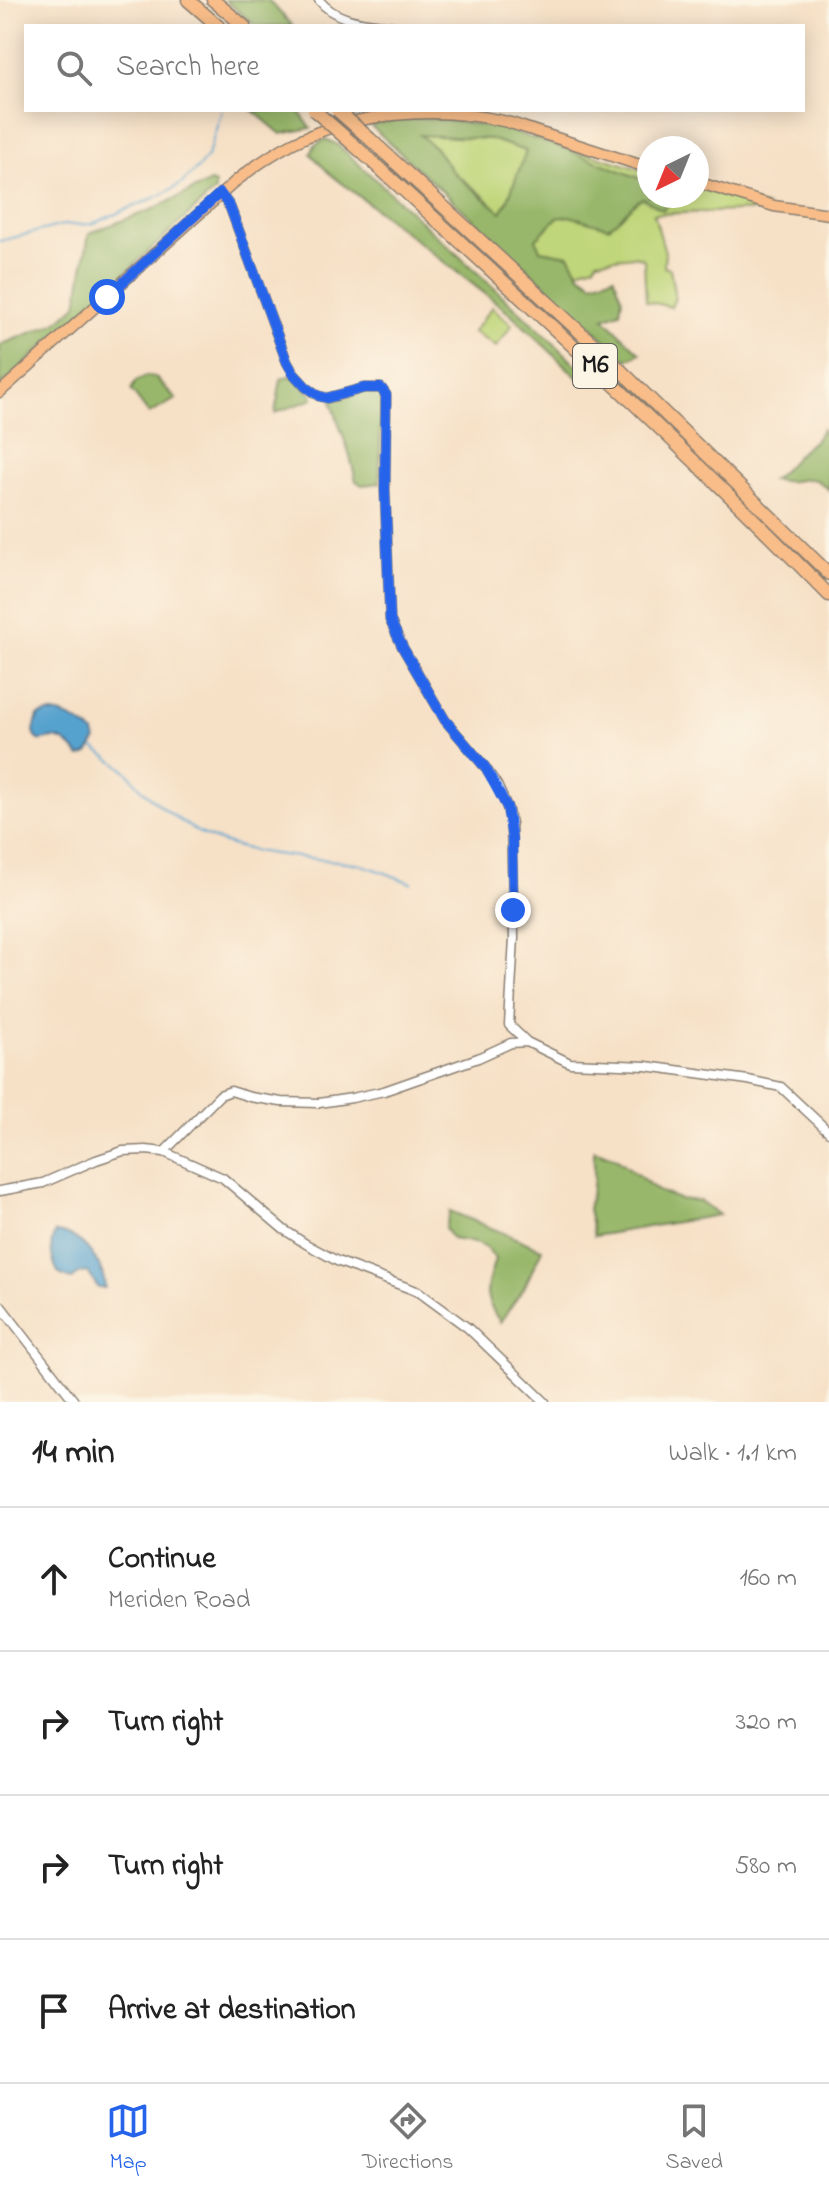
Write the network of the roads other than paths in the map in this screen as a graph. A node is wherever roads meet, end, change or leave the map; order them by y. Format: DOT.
graph roads {
  1 [pos="188,0"];
  2 [pos="213,0"];
  3 [pos="319,0"];
  4 [pos="216,24"];
  5 [pos="242,24"];
  6 [pos="376,24"];
  7 [pos="316,112"];
  8 [pos="339,112"];
  9 [pos="504,116"];
  10 [pos="637,164"];
  11 [pos="709,186"];
  12 [pos="220,193"];
  13 [pos="829,214"];
  14 [pos="0,392"];
  15 [pos="829,574"];
  16 [pos="829,595"];
  17 [pos="509,1025"];
  18 [pos="527,1042"];
  19 [pos="511,1043"];
  20 [pos="829,1132"];
  21 [pos="164,1152"];
  22 [pos="0,1191"];
  23 [pos="0,1305"];
  24 [pos="75,1402"];
  25 [pos="545,1402"];
  1 -- 4 [label="highway"];
  2 -- 5 [label="highway"];
  3 -- 6 [label="street"];
  7 -- 16 [label="highway, M6, bridge"];
  8 -- 15 [label="highway, M6, bridge"];
  9 -- 10 [label="main road"];
  9 -- 12 [label="main road"];
  11 -- 13 [label="main road"];
  12 -- 14 [label="main road"];
  12 -- 17 [label="street"];
  17 -- 18 [label="street"];
  17 -- 19 [label="street"];
  18 -- 19 [label="street"];
  18 -- 20 [label="street"];
  19 -- 21 [label="street"];
  21 -- 22 [label="street"];
  21 -- 25 [label="street"];
  23 -- 24 [label="street"];
}
